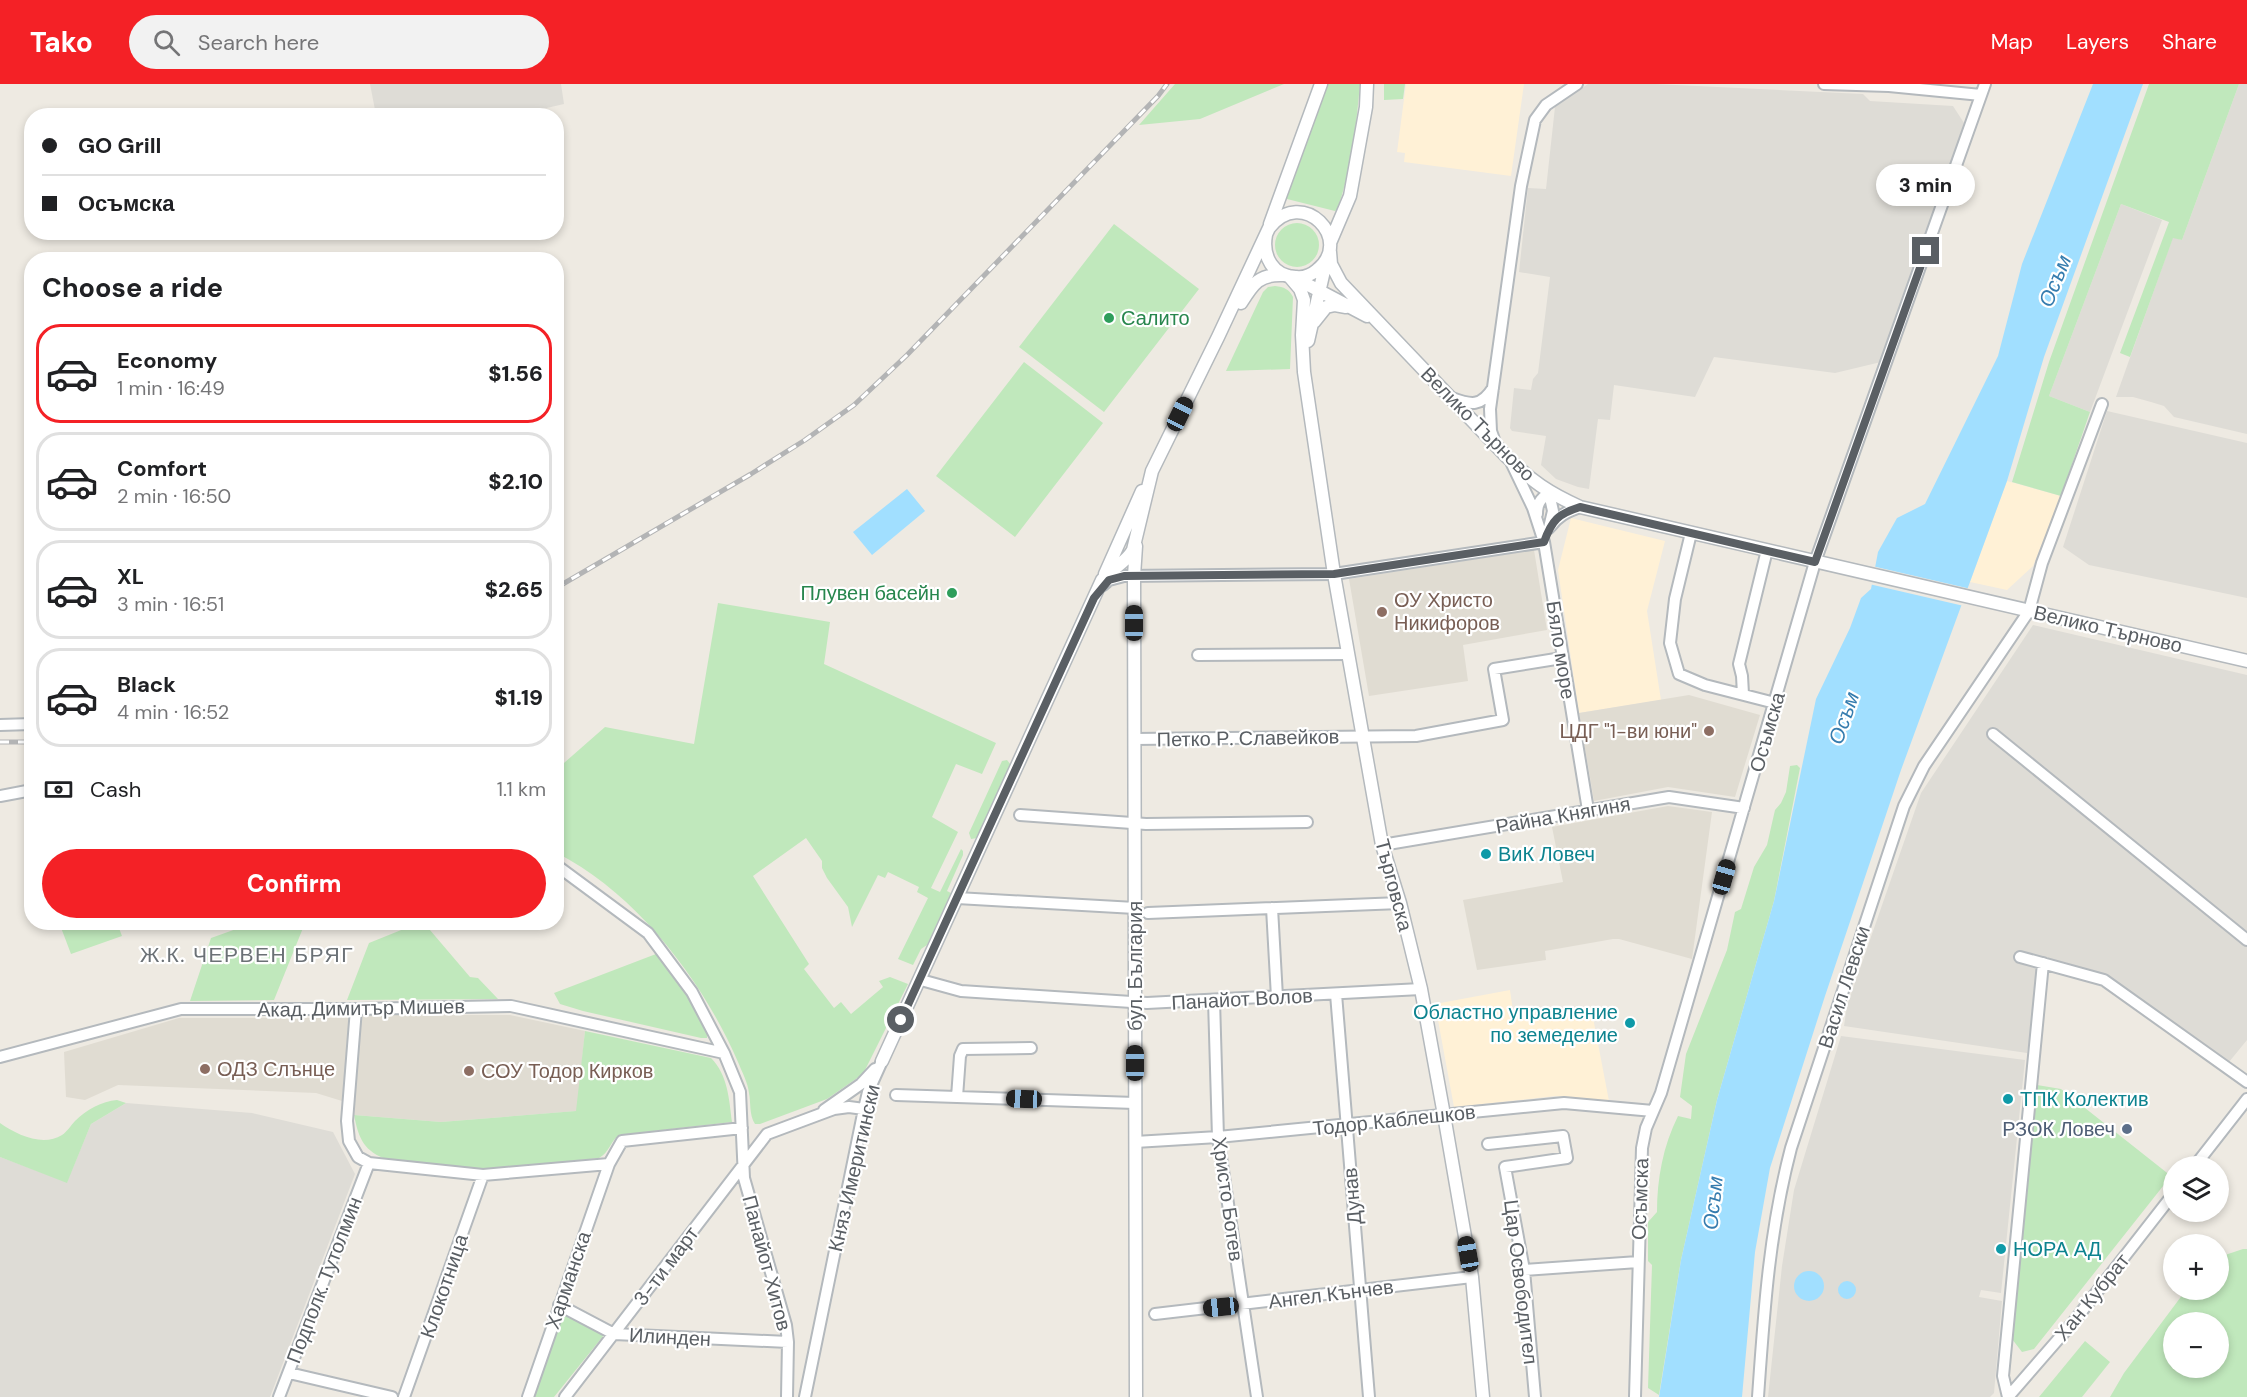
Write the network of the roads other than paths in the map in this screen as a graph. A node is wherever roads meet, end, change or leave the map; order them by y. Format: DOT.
graph roads {
  1 [pos="1321,84"];
  2 [pos="1367,84"];
  3 [pos="1577,84"];
  4 [pos="1824,84"];
  5 [pos="1985,84"];
  6 [pos="1981,95"];
  7 [pos="1267,232"];
  8 [pos="1329,251"];
  9 [pos="1289,276"];
  10 [pos="1319,290"];
  11 [pos="1353,308"];
  12 [pos="1376,321"];
  13 [pos="1309,332"];
  14 [pos="1218,337"];
  15 [pos="1304,372"];
  16 [pos="1490,392"];
  17 [pos="1452,398"];
  18 [pos="2102,404"];
  19 [pos="1490,409"];
  20 [pos="1475,423"];
  21 [pos="1496,445"];
  22 [pos="1507,457"];
  23 [pos="1152,471"];
  24 [pos="1549,493"];
  25 [pos="1580,507"];
  26 [pos="1537,518"];
  27 [pos="1549,528"];
  28 [pos="1691,533"];
  29 [pos="1137,536"];
  30 [pos="1544,542"];
  31 [pos="1767,550"];
  32 [pos="1815,562"];
  33 [pos="1334,574"];
  34 [pos="1134,576"];
  35 [pos="1102,580"];
  36 [pos="1094,598"];
  37 [pos="2029,611"];
  38 [pos="1348,654"];
  39 [pos="1198,655"];
  40 [pos="1562,658"];
  41 [pos="2247,661"];
  42 [pos="1743,694"];
  43 [pos="1775,703"];
  44 [pos="24,724"];
  45 [pos="0,725"];
  46 [pos="1993,734"];
  47 [pos="1362,737"];
  48 [pos="1134,739"];
  49 [pos="24,792"];
  50 [pos="0,796"];
  51 [pos="1744,808"];
  52 [pos="1588,810"];
  53 [pos="1020,815"];
  54 [pos="1307,822"];
  55 [pos="1135,824"];
  56 [pos="1382,845"];
  57 [pos="564,871"];
  58 [pos="957,898"];
  59 [pos="1400,903"];
  60 [pos="1135,908"];
  61 [pos="1272,908"];
  62 [pos="1148,913"];
  63 [pos="2247,940"];
  64 [pos="2020,957"];
  65 [pos="2043,963"];
  66 [pos="921,980"];
  67 [pos="1421,989"];
  68 [pos="1336,994"];
  69 [pos="1277,997"];
  70 [pos="1214,1000"];
  71 [pos="1136,1003"];
  72 [pos="356,1009"];
  73 [pos="1031,1048"];
  74 [pos="724,1053"];
  75 [pos="0,1057"];
  76 [pos="882,1061"];
  77 [pos="2247,1082"];
  78 [pos="896,1095"];
  79 [pos="957,1097"];
  80 [pos="2247,1099"];
  81 [pos="1135,1102"];
  82 [pos="864,1109"];
  83 [pos="1653,1111"];
  84 [pos="819,1113"];
  85 [pos="1444,1115"];
  86 [pos="1346,1125"];
  87 [pos="742,1128"];
  88 [pos="767,1134"];
  89 [pos="1218,1137"];
  90 [pos="1135,1142"];
  91 [pos="742,1143"];
  92 [pos="1488,1144"];
  93 [pos="2203,1156"];
  94 [pos="369,1163"];
  95 [pos="609,1164"];
  96 [pos="743,1166"];
  97 [pos="483,1175"];
  98 [pos="2163,1208"];
  99 [pos="1638,1262"];
  100 [pos="1524,1270"];
  101 [pos="1472,1278"];
  102 [pos="1360,1290"];
  103 [pos="559,1305"];
  104 [pos="1243,1305"];
  105 [pos="1155,1314"];
  106 [pos="614,1334"];
  107 [pos="788,1342"];
  108 [pos="289,1373"];
  109 [pos="569,1395"];
  110 [pos="279,1397"];
  111 [pos="392,1397"];
  112 [pos="404,1397"];
  113 [pos="528,1397"];
  114 [pos="787,1397"];
  115 [pos="805,1397"];
  116 [pos="1137,1397"];
  117 [pos="1257,1397"];
  118 [pos="1369,1397"];
  119 [pos="1483,1397"];
  120 [pos="1535,1397"];
  121 [pos="1635,1397"];
  122 [pos="1758,1397"];
  123 [pos="2008,1397"];
  1 -- 7 [label="street, Княз Имеритински"];
  2 -- 8 [label="street"];
  3 -- 16 [label="street"];
  4 -- 6 [label="street"];
  5 -- 6 [label="street, Осъмска"];
  6 -- 32 [label="street, Осъмска"];
  7 -- 8 [label="street, Велико Търново"];
  7 -- 9 [label="street"];
  7 -- 14 [label="street, Княз Имеритински"];
  8 -- 9 [label="street"];
  8 -- 10 [label="street"];
  8 -- 12 [label="street, Велико Търново"];
  9 -- 10 [label="street"];
  9 -- 14 [label="street"];
  9 -- 15 [label="street"];
  10 -- 11 [label="street"];
  10 -- 13 [label="street"];
  11 -- 12 [label="street"];
  11 -- 13 [label="street"];
  12 -- 17 [label="street, Велико Търново"];
  13 -- 15 [label="street"];
  14 -- 23 [label="street, Княз Имеритински"];
  15 -- 33 [label="street, Търговска"];
  16 -- 17 [label="street"];
  16 -- 19 [label="street"];
  16 -- 20 [label="street"];
  17 -- 20 [label="street, Велико Търново"];
  18 -- 37 [label="street, Васил Левски"];
  19 -- 20 [label="street"];
  19 -- 21 [label="street"];
  20 -- 21 [label="street, Велико Търново"];
  21 -- 22 [label="street, Велико Търново"];
  22 -- 24 [label="street, Велико Търново"];
  22 -- 26 [label="street"];
  23 -- 29 [label="street, Княз Имеритински"];
  23 -- 35 [label="street"];
  24 -- 25 [label="street, Велико Търново"];
  24 -- 26 [label="street"];
  24 -- 27 [label="street"];
  25 -- 27 [label="street"];
  25 -- 28 [label="street, Велико Търново"];
  26 -- 30 [label="street"];
  27 -- 30 [label="street, Бяло море"];
  28 -- 31 [label="street, Велико Търново"];
  28 -- 42 [label="street"];
  29 -- 34 [label="street, бул. България"];
  29 -- 35 [label="street, Княз Имеритински"];
  30 -- 33 [label="street"];
  30 -- 40 [label="street, Бяло море"];
  31 -- 32 [label="street, Велико Търново"];
  31 -- 42 [label="street"];
  32 -- 37 [label="street, Велико Търново"];
  32 -- 43 [label="street, Осъмска"];
  33 -- 34 [label="street"];
  33 -- 38 [label="street, Търговска"];
  34 -- 36 [label="street"];
  34 -- 48 [label="street, бул. България"];
  35 -- 36 [label="street, Княз Имеритински"];
  36 -- 58 [label="street, Княз Имеритински"];
  37 -- 41 [label="street, Велико Търново"];
  37 -- 122 [label="street, Васил Левски"];
  38 -- 39 [label="street"];
  38 -- 47 [label="street, Търговска"];
  40 -- 47 [label="street, Петко Р. Славейков"];
  40 -- 52 [label="street, Бяло море"];
  42 -- 43 [label="street"];
  43 -- 51 [label="street, Осъмска"];
  44 -- 45 [label="street"];
  46 -- 63 [label="street"];
  47 -- 48 [label="street, Петко Р. Славейков"];
  47 -- 56 [label="street, Търговска"];
  48 -- 55 [label="street, бул. България"];
  49 -- 50 [label="street"];
  51 -- 52 [label="street, Райна Княгиня"];
  51 -- 83 [label="street, Осъмска"];
  52 -- 56 [label="street, Райна Княгиня"];
  53 -- 55 [label="street"];
  54 -- 55 [label="street"];
  55 -- 60 [label="street, бул. България"];
  56 -- 59 [label="street, Търговска"];
  57 -- 74 [label="street"];
  58 -- 60 [label="street"];
  58 -- 66 [label="street, Княз Имеритински"];
  59 -- 61 [label="street"];
  59 -- 67 [label="street, Търговска"];
  60 -- 71 [label="street, бул. България"];
  61 -- 62 [label="street"];
  61 -- 69 [label="street"];
  64 -- 65 [label="street"];
  65 -- 77 [label="street"];
  65 -- 123 [label="street"];
  66 -- 71 [label="street, Панайот Волов"];
  66 -- 76 [label="street, Княз Имеритински"];
  67 -- 68 [label="street, Панайот Волов"];
  67 -- 85 [label="street, Търговска"];
  68 -- 69 [label="street, Панайот Волов"];
  68 -- 86 [label="street, Дунав"];
  69 -- 70 [label="street, Панайот Волов"];
  70 -- 71 [label="street, Панайот Волов"];
  70 -- 89 [label="street, Христо Ботев"];
  71 -- 81 [label="street, бул. България"];
  72 -- 74 [label="street, Акад. Димитър Мишев"];
  72 -- 75 [label="street, Акад. Димитър Мишев"];
  72 -- 94 [label="street"];
  73 -- 79 [label="street"];
  74 -- 87 [label="street"];
  76 -- 82 [label="street, Княз Имеритински"];
  76 -- 84 [label="street"];
  78 -- 79 [label="street"];
  79 -- 81 [label="street"];
  80 -- 93 [label="street"];
  81 -- 90 [label="street, бул. България"];
  82 -- 84 [label="street"];
  82 -- 115 [label="street, Княз Имеритински"];
  83 -- 85 [label="street, Тодор Каблешков"];
  83 -- 99 [label="street, Осъмска"];
  84 -- 88 [label="street"];
  85 -- 86 [label="street, Тодор Каблешков"];
  85 -- 101 [label="street, Търговска"];
  86 -- 89 [label="street, Тодор Каблешков"];
  86 -- 102 [label="street, Дунав"];
  87 -- 91 [label="street"];
  87 -- 95 [label="street"];
  88 -- 91 [label="street"];
  88 -- 96 [label="street, 3-ти март"];
  89 -- 90 [label="street, Тодор Каблешков"];
  89 -- 104 [label="street, Христо Ботев"];
  90 -- 116 [label="street, бул. България"];
  91 -- 96 [label="street"];
  92 -- 100 [label="street, Цар Освободител"];
  94 -- 97 [label="street"];
  94 -- 108 [label="street, Подполк. Тутолмин"];
  95 -- 97 [label="street"];
  95 -- 103 [label="street, Харманска"];
  96 -- 106 [label="street, 3-ти март"];
  96 -- 107 [label="street, Панайот Хитов"];
  97 -- 112 [label="street, Клокотница"];
  98 -- 123 [label="street, Хан Кубрат"];
  99 -- 100 [label="street"];
  99 -- 121 [label="street, Осъмска"];
  100 -- 120 [label="street, Цар Освободител"];
  101 -- 102 [label="street, Ангел Кънчев"];
  101 -- 119 [label="street, Търговска"];
  102 -- 104 [label="street, Ангел Кънчев"];
  102 -- 118 [label="street, Дунав"];
  103 -- 106 [label="street, Илинден"];
  103 -- 113 [label="street, Харманска"];
  104 -- 105 [label="street, Ангел Кънчев"];
  104 -- 117 [label="street, Христо Ботев"];
  106 -- 107 [label="street, Илинден"];
  106 -- 109 [label="street, 3-ти март"];
  107 -- 114 [label="street, Панайот Хитов"];
  108 -- 110 [label="street, Подполк. Тутолмин"];
  108 -- 111 [label="street"];
}
